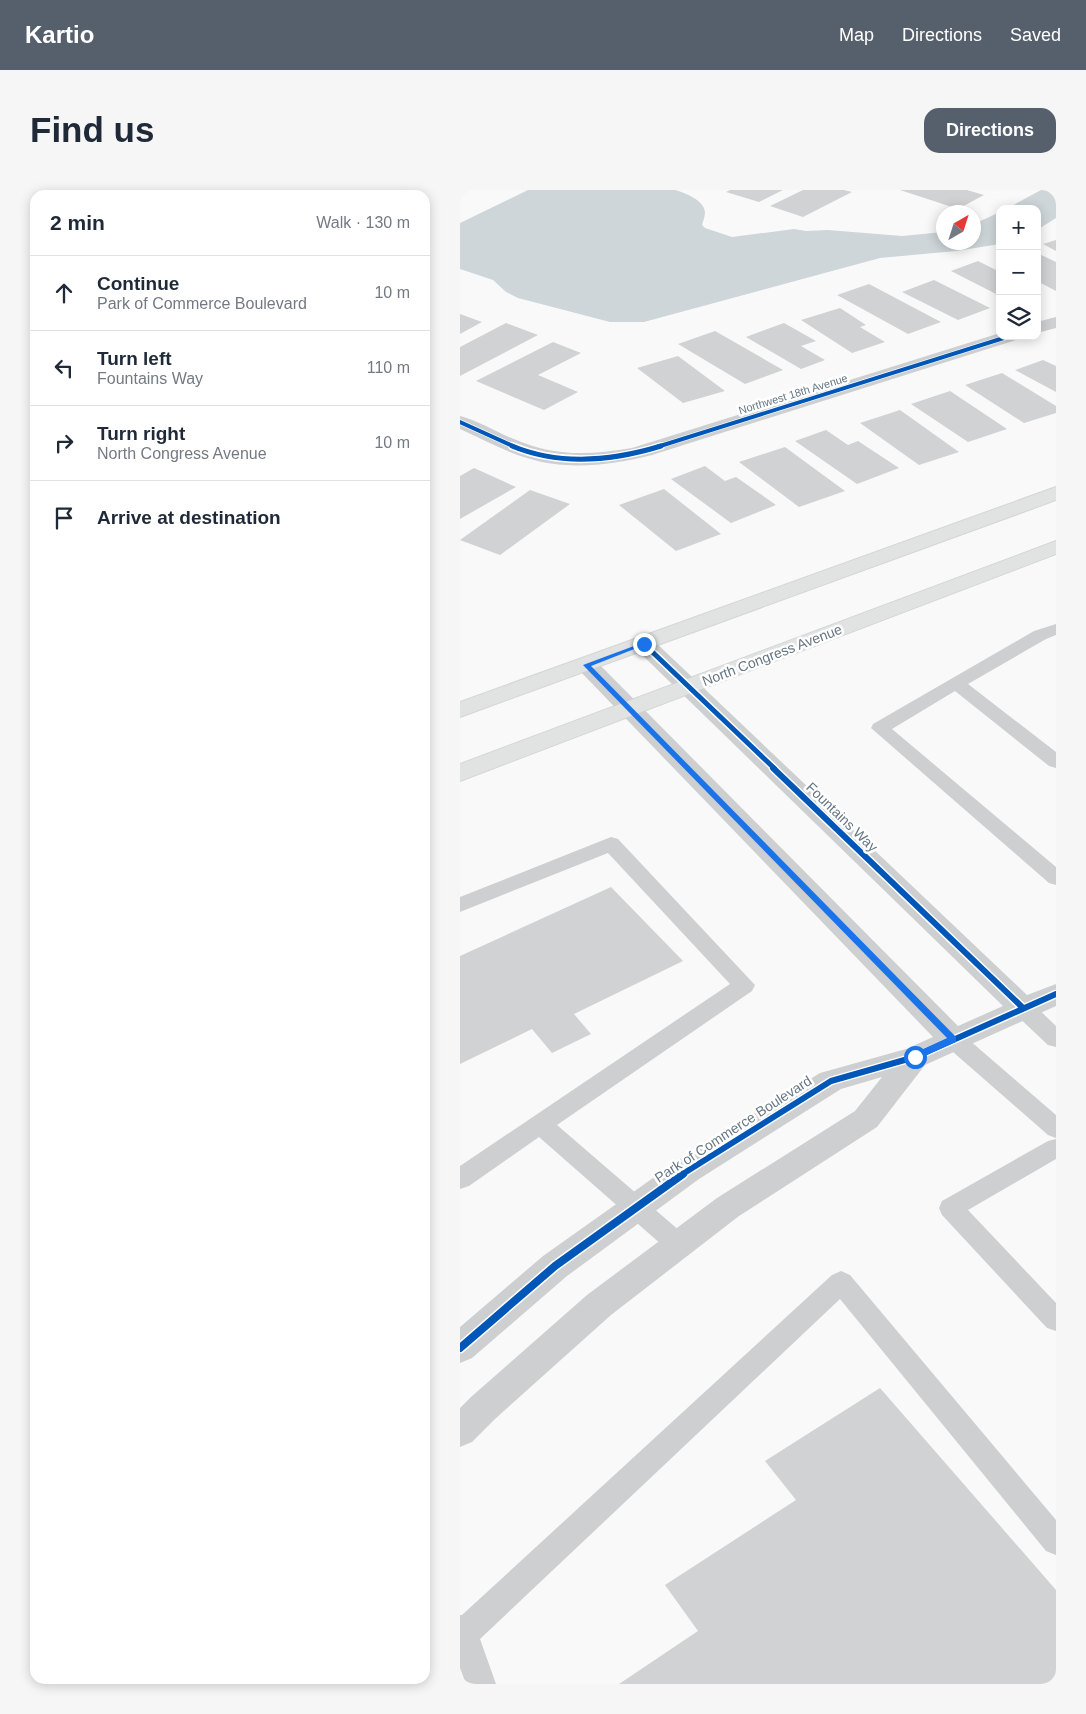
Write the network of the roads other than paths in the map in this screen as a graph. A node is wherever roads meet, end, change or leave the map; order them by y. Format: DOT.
graph roads {
  1 [pos="1056,322"];
  2 [pos="1041,327"];
  3 [pos="997,340"];
  4 [pos="460,422"];
  5 [pos="1056,493"];
  6 [pos="1056,547"];
  7 [pos="1056,629"];
  8 [pos="644,644"];
  9 [pos="587,665"];
  10 [pos="956,683"];
  11 [pos="688,686"];
  12 [pos="629,709"];
  13 [pos="460,710"];
  14 [pos="1056,762"];
  15 [pos="460,773"];
  16 [pos="1056,878"];
  17 [pos="460,905"];
  18 [pos="1056,994"];
  19 [pos="1023,1008"];
  20 [pos="953,1039"];
  21 [pos="1056,1039"];
  22 [pos="915,1057"];
  23 [pos="540,1124"];
  24 [pos="1056,1129"];
  25 [pos="1056,1148"];
  26 [pos="460,1179"];
  27 [pos="636,1207"];
  28 [pos="679,1245"];
  29 [pos="1056,1320"];
  30 [pos="460,1348"];
  31 [pos="460,1431"];
  32 [pos="1056,1542"];
  33 [pos="461,1632"];
  34 [pos="481,1684"];
  1 -- 2 [label="street"];
  3 -- 4 [label="street, Northwest 18th Avenue"];
  5 -- 8 [label="main road"];
  6 -- 11 [label="main road, North Congress Avenue"];
  7 -- 10 [label="lane"];
  8 -- 9 [label="main road"];
  8 -- 11 [label="street, Fountains Way"];
  9 -- 12 [label="street"];
  9 -- 13 [label="main road"];
  10 -- 14 [label="lane"];
  10 -- 16 [label="lane"];
  11 -- 12 [label="main road, North Congress Avenue"];
  11 -- 19 [label="street, Fountains Way"];
  12 -- 15 [label="main road, North Congress Avenue"];
  12 -- 20 [label="street"];
  17 -- 23 [label="lane"];
  18 -- 19 [label="street, Park of Commerce Boulevard"];
  19 -- 20 [label="street, Park of Commerce Boulevard"];
  19 -- 21 [label="lane"];
  20 -- 22 [label="street, Park of Commerce Boulevard"];
  20 -- 24 [label="lane"];
  22 -- 27 [label="street, Park of Commerce Boulevard"];
  22 -- 28 [label="street, Park of Commerce Boulevard"];
  23 -- 26 [label="lane"];
  23 -- 27 [label="lane"];
  25 -- 29 [label="lane"];
  27 -- 28 [label="lane"];
  27 -- 30 [label="street, Park of Commerce Boulevard"];
  28 -- 31 [label="street, Park of Commerce Boulevard"];
  32 -- 33 [label="lane"];
  33 -- 34 [label="lane"];
}
